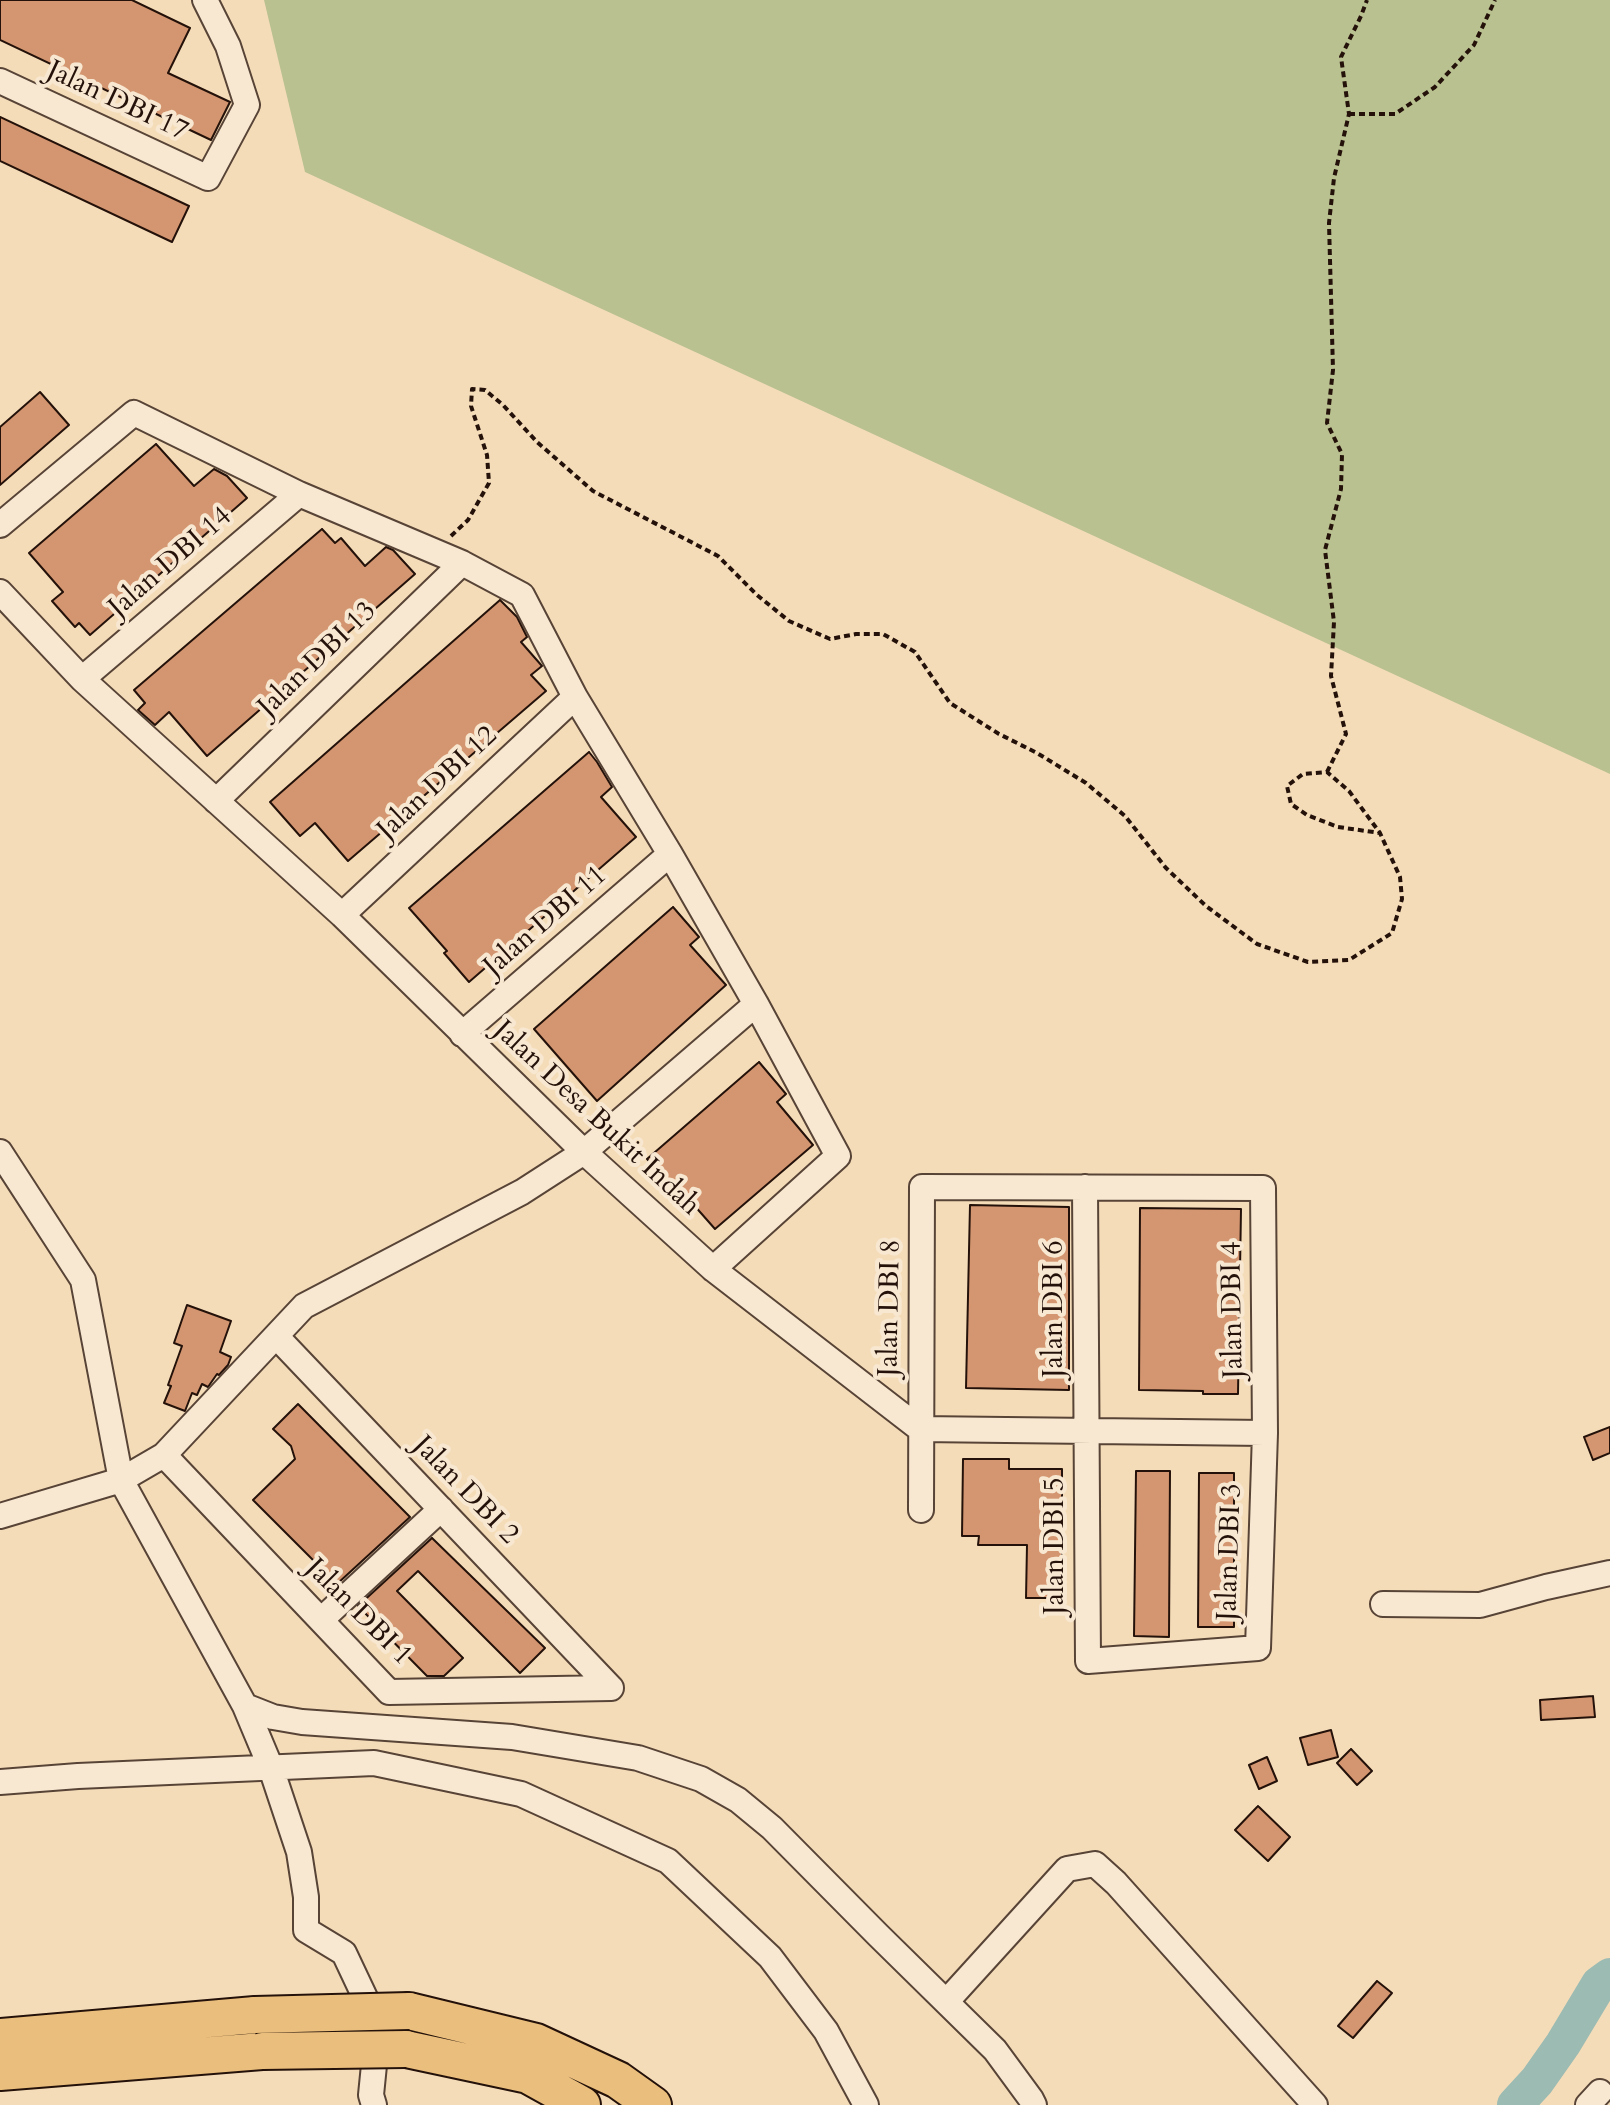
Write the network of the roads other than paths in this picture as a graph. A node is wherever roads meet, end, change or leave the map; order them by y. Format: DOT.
graph roads {
  1 [pos="205,0"];
  2 [pos="0,81"];
  3 [pos="299,494"];
  4 [pos="0,525"];
  5 [pos="462,563"];
  6 [pos="0,592"];
  7 [pos="82,679"];
  8 [pos="575,697"];
  9 [pos="216,801"];
  10 [pos="670,854"];
  11 [pos="342,915"];
  12 [pos="756,1004"];
  13 [pos="462,1034"];
  14 [pos="0,1152"];
  15 [pos="584,1152"];
  16 [pos="1085,1187"];
  17 [pos="713,1269"];
  18 [pos="276,1336"];
  19 [pos="920,1429"];
  20 [pos="1086,1431"];
  21 [pos="1265,1433"];
  22 [pos="164,1455"];
  23 [pos="121,1480"];
  24 [pos="441,1509"];
  25 [pos="921,1510"];
  26 [pos="0,1516"];
  27 [pos="1610,1573"];
  28 [pos="1383,1604"];
  29 [pos="321,1620"];
  30 [pos="1088,1661"];
  31 [pos="611,1688"];
  32 [pos="245,1706"];
  33 [pos="271,1768"];
  34 [pos="0,1782"];
  35 [pos="947,2001"];
  36 [pos="0,2037"];
  37 [pos="8,2072"];
  38 [pos="374,2105"];
  39 [pos="582,2105"];
  40 [pos="653,2105"];
  41 [pos="866,2105"];
  42 [pos="1034,2105"];
  43 [pos="1315,2105"];
  1 -- 2 [label="street, Jalan DBI 17"];
  3 -- 4 [label="street"];
  3 -- 5 [label="street"];
  3 -- 7 [label="street, Jalan DBI 14"];
  5 -- 8 [label="street"];
  5 -- 9 [label="street, Jalan DBI 13"];
  6 -- 7 [label="street, Jalan Desa Bukit Indah"];
  7 -- 9 [label="street, Jalan Desa Bukit Indah"];
  8 -- 10 [label="street"];
  8 -- 11 [label="street, Jalan DBI 12"];
  9 -- 11 [label="street, Jalan Desa Bukit Indah"];
  10 -- 12 [label="street"];
  10 -- 13 [label="street, Jalan DBI 11"];
  11 -- 13 [label="street, Jalan Desa Bukit Indah"];
  12 -- 15 [label="street"];
  12 -- 17 [label="street"];
  13 -- 15 [label="street, Jalan Desa Bukit Indah"];
  14 -- 23 [label="street"];
  15 -- 17 [label="street, Jalan Desa Bukit Indah"];
  15 -- 18 [label="street"];
  16 -- 19 [label="street, Jalan DBI 8"];
  16 -- 20 [label="street, Jalan DBI 6"];
  16 -- 21 [label="street, Jalan DBI 4"];
  17 -- 19 [label="street, Jalan Desa Bukit Indah"];
  18 -- 22 [label="street"];
  18 -- 24 [label="street, Jalan DBI 2"];
  19 -- 20 [label="street"];
  19 -- 25 [label="street, Jalan DBI 8"];
  20 -- 21 [label="street"];
  20 -- 30 [label="street, Jalan DBI 5"];
  21 -- 30 [label="street, Jalan DBI 3"];
  22 -- 23 [label="street"];
  22 -- 29 [label="street, Jalan DBI 1"];
  23 -- 26 [label="street"];
  23 -- 32 [label="street"];
  24 -- 29 [label="street"];
  24 -- 31 [label="street, Jalan DBI 2"];
  27 -- 28 [label="street"];
  29 -- 31 [label="street, Jalan DBI 1"];
  32 -- 33 [label="street"];
  32 -- 35 [label="street"];
  33 -- 34 [label="street"];
  33 -- 38 [label="street"];
  33 -- 41 [label="street"];
  35 -- 42 [label="street"];
  35 -- 43 [label="street"];
  36 -- 40 [label="highway, bridge"];
  37 -- 39 [label="highway, bridge"];
}
